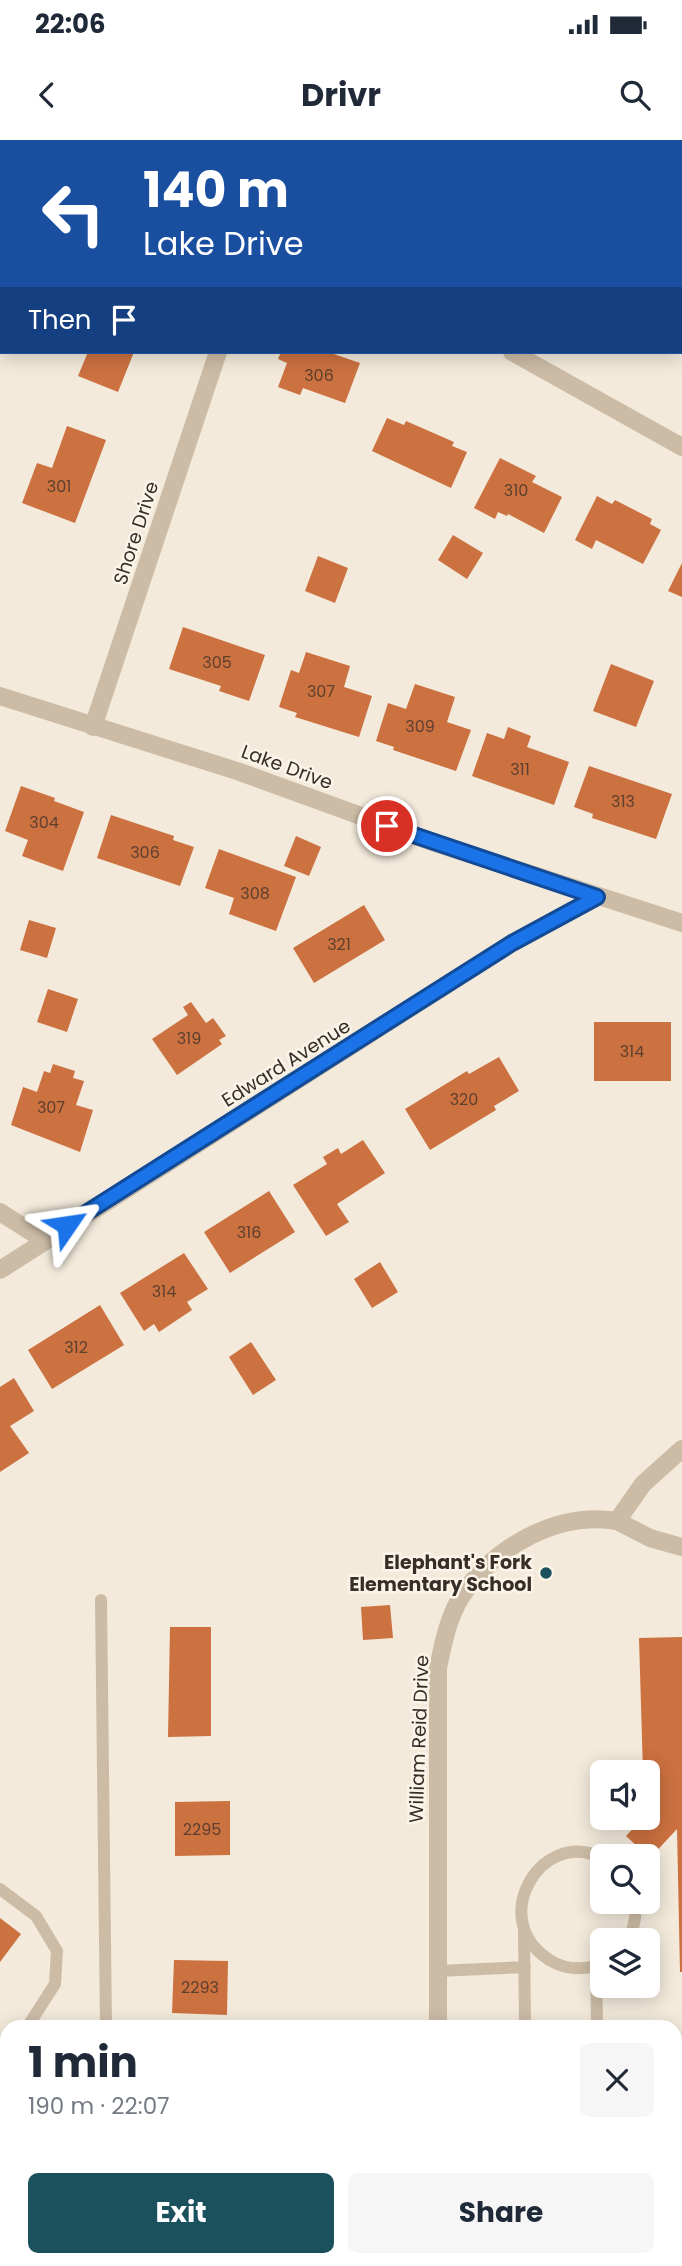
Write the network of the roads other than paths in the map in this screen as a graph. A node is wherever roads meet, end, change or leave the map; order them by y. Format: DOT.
graph roads {
  1 [pos="217,354"];
  2 [pos="516,354"];
  3 [pos="682,447"];
  4 [pos="0,696"];
  5 [pos="93,727"];
  6 [pos="597,897"];
  7 [pos="682,923"];
  8 [pos="0,1212"];
  9 [pos="44,1240"];
  10 [pos="0,1270"];
  11 [pos="682,1449"];
  12 [pos="617,1521"];
  13 [pos="682,1547"];
  14 [pos="101,1600"];
  15 [pos="590,1856"];
  16 [pos="0,1889"];
  17 [pos="524,1929"];
  18 [pos="525,1967"];
  19 [pos="590,1967"];
  20 [pos="438,1971"];
  21 [pos="598,1998"];
  22 [pos="33,2020"];
  23 [pos="106,2020"];
  24 [pos="438,2020"];
  25 [pos="525,2020"];
  26 [pos="597,2020"];
  1 -- 5 [label="street, Shore Drive"];
  2 -- 3 [label="street"];
  4 -- 5 [label="street, Lake Drive"];
  5 -- 6 [label="street, Lake Drive"];
  6 -- 7 [label="street"];
  6 -- 9 [label="street, Edward Avenue"];
  8 -- 9 [label="street"];
  9 -- 10 [label="street, Edward Avenue"];
  11 -- 12 [label="street"];
  12 -- 13 [label="street, William Reid Drive"];
  12 -- 20 [label="street, William Reid Drive"];
  14 -- 23 [label="lane"];
  15 -- 17 [label="lane"];
  16 -- 22 [label="lane"];
  17 -- 18 [label="lane"];
  17 -- 19 [label="lane"];
  18 -- 20 [label="lane"];
  18 -- 25 [label="lane"];
  20 -- 24 [label="street, William Reid Drive"];
  21 -- 26 [label="lane"];
}
